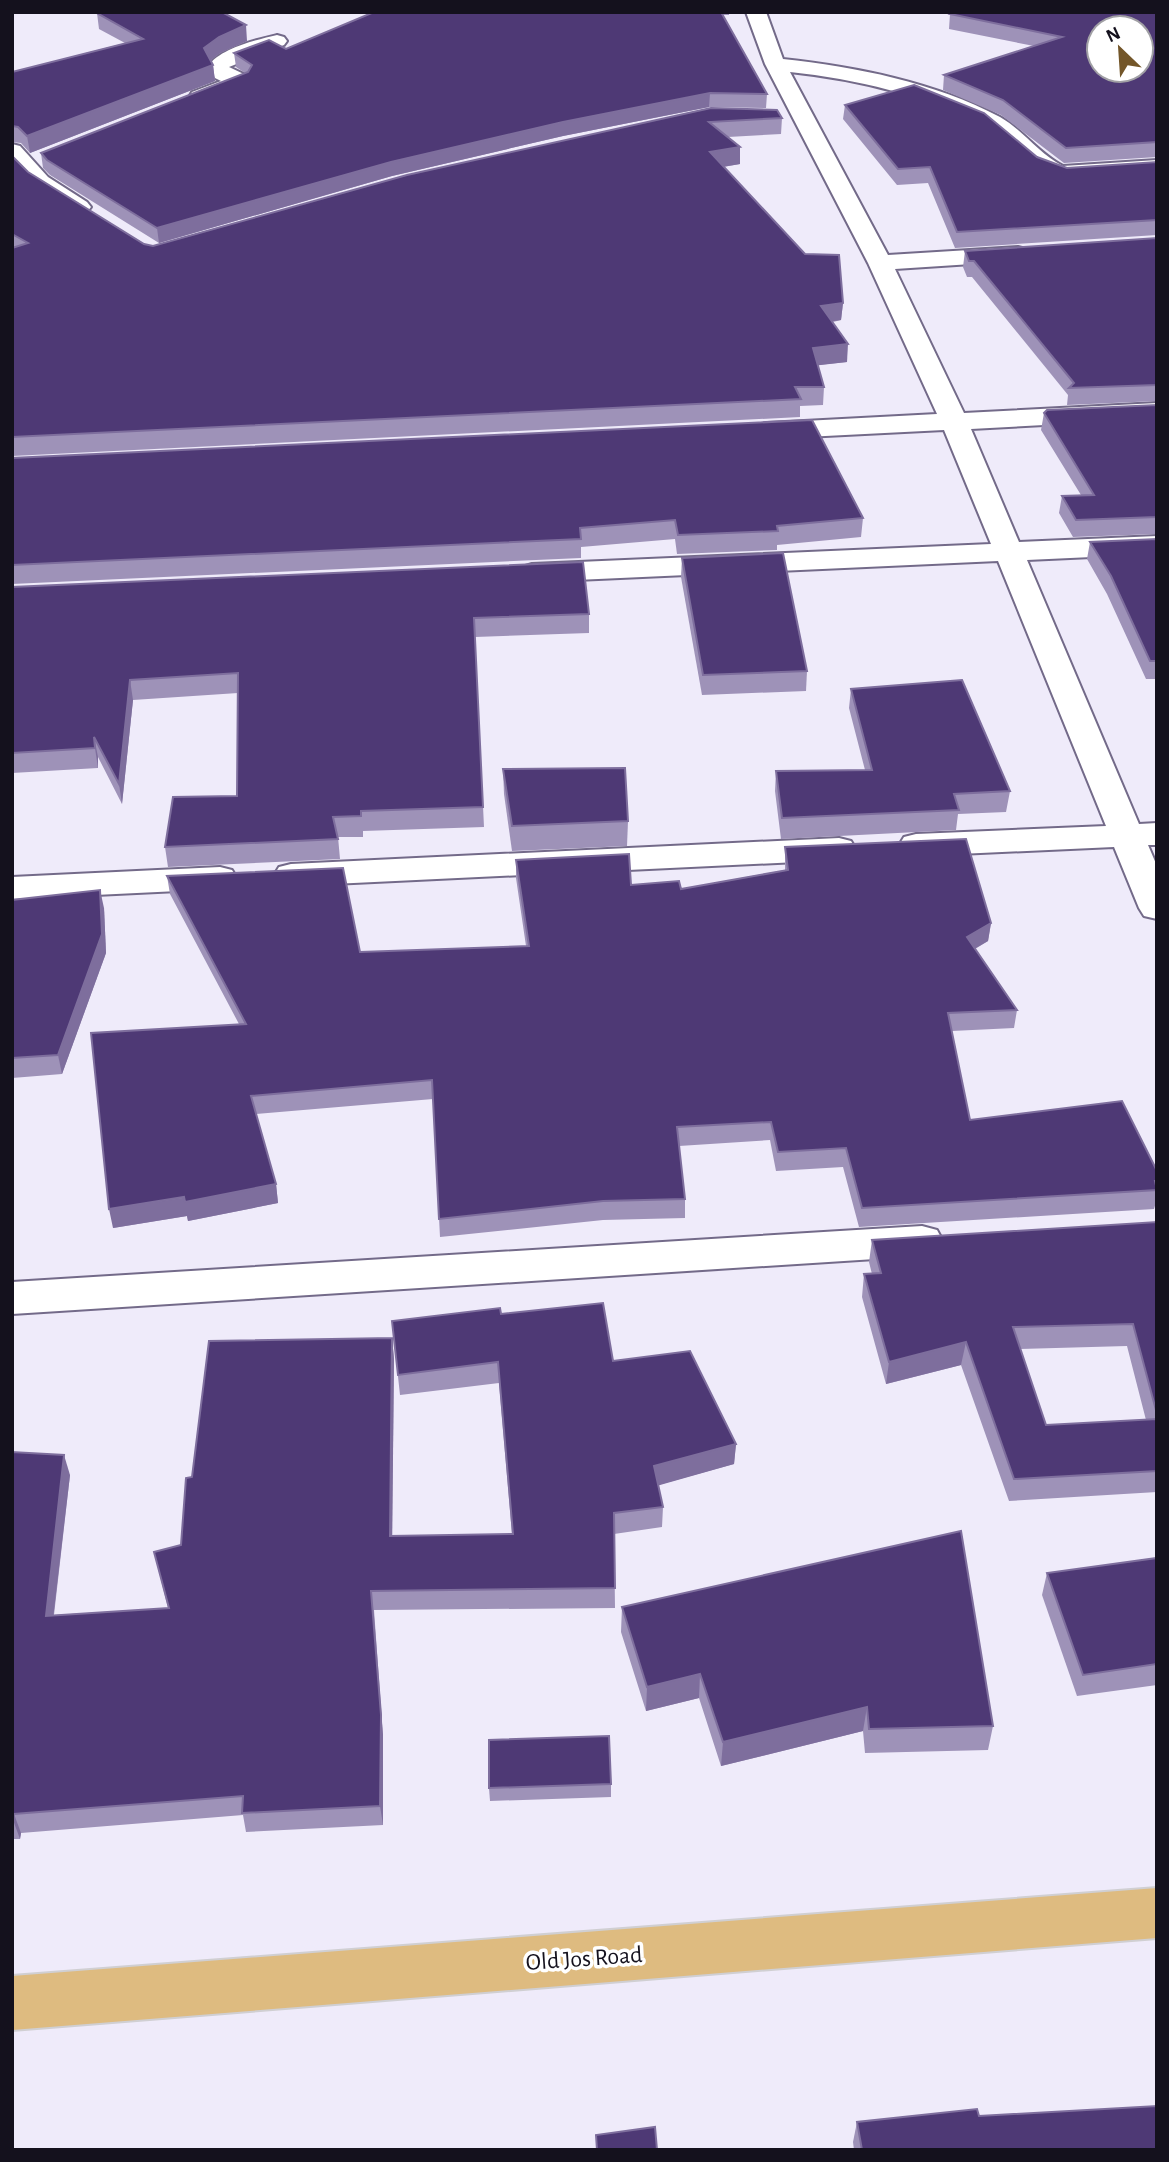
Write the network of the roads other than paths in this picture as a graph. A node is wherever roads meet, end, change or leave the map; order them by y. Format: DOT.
graph roads {
  1 [pos="755,12"];
  2 [pos="277,41"];
  3 [pos="775,64"];
  4 [pos="185,103"];
  5 [pos="51,155"];
  6 [pos="19,158"];
  7 [pos="1157,167"];
  8 [pos="98,218"];
  9 [pos="1046,251"];
  10 [pos="880,264"];
  11 [pos="1157,411"];
  12 [pos="955,423"];
  13 [pos="747,432"];
  14 [pos="1157,545"];
  15 [pos="1008,553"];
  16 [pos="510,574"];
  17 [pos="1140,835"];
  18 [pos="12,888"];
  19 [pos="1157,908"];
  20 [pos="961,1238"];
  21 [pos="12,1298"];
  22 [pos="1157,1913"];
  23 [pos="12,2003"];
  1 -- 3 [label="street"];
  2 -- 4 [label="street"];
  3 -- 7 [label="street"];
  3 -- 10 [label="street"];
  5 -- 6 [label="street"];
  6 -- 8 [label="street"];
  9 -- 10 [label="street"];
  10 -- 12 [label="street"];
  11 -- 12 [label="street"];
  12 -- 13 [label="street"];
  12 -- 15 [label="street"];
  14 -- 15 [label="street"];
  15 -- 16 [label="street"];
  15 -- 17 [label="street"];
  17 -- 18 [label="street"];
  17 -- 19 [label="street"];
  20 -- 21 [label="street"];
  22 -- 23 [label="main road, Old Jos Road"];
}
